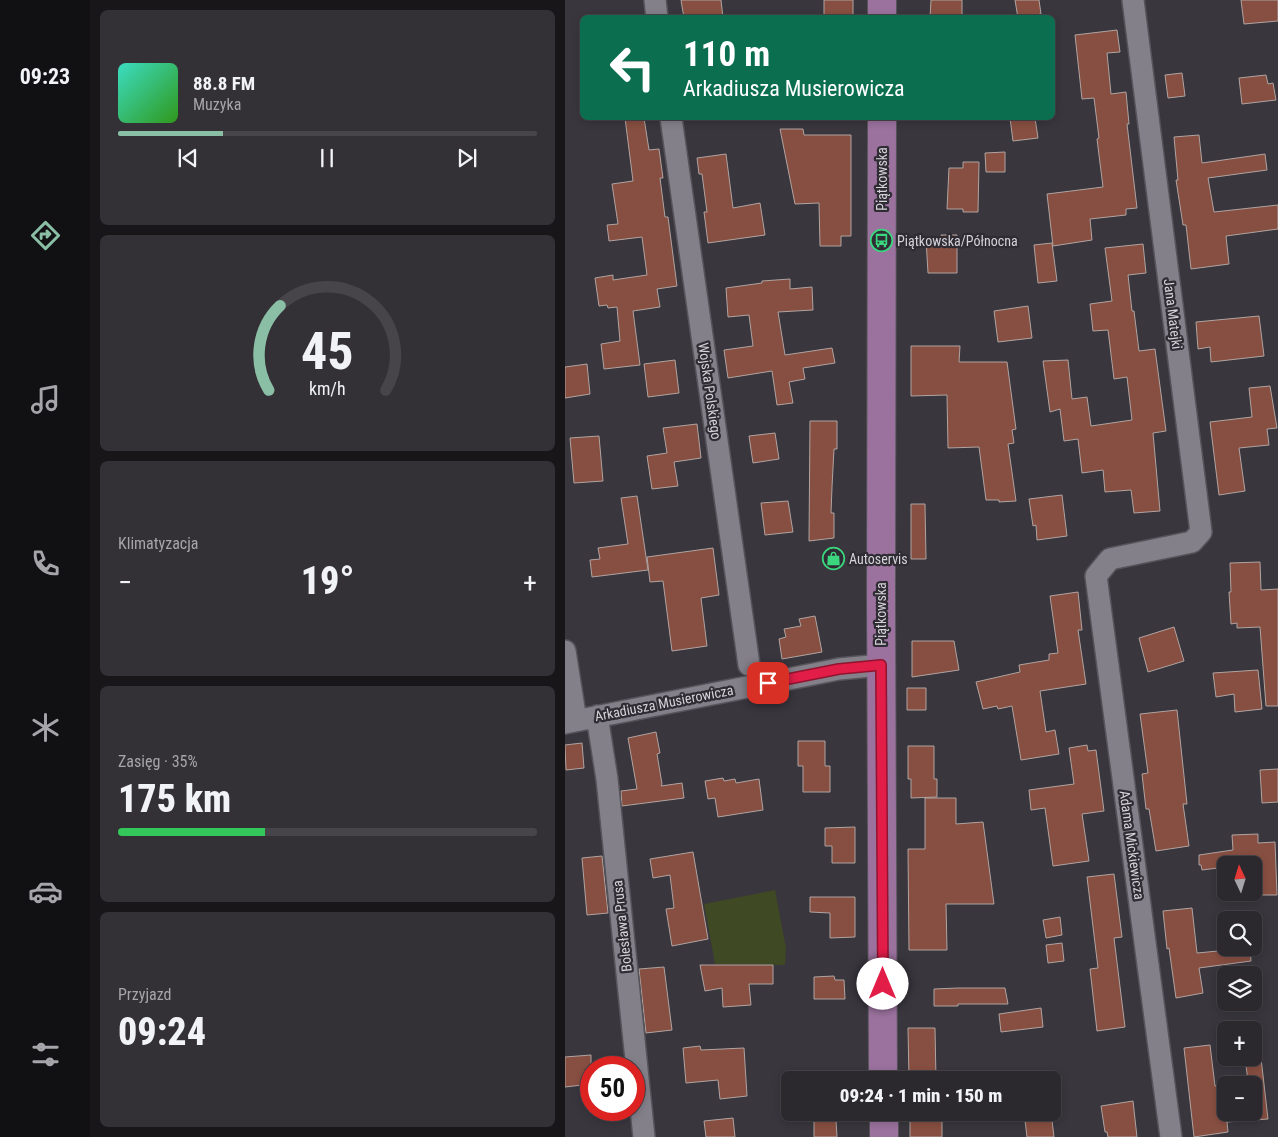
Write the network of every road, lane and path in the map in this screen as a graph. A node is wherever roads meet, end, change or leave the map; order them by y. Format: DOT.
graph roads {
  1 [pos="655,0"];
  2 [pos="882,0"];
  3 [pos="1133,0"];
  4 [pos="657,15"];
  5 [pos="882,15"];
  6 [pos="671,120"];
  7 [pos="882,120"];
  8 [pos="1110,559"];
  9 [pos="565,651"];
  10 [pos="749,665"];
  11 [pos="881,665"];
  12 [pos="597,716"];
  13 [pos="571,722"];
  14 [pos="883,1071"];
  15 [pos="884,1121"];
  16 [pos="644,1137"];
  17 [pos="884,1137"];
  18 [pos="1171,1137"];
  1 -- 4 [label="street"];
  2 -- 5 [label="main road"];
  3 -- 8 [label="street, Jana Matejki"];
  6 -- 10 [label="street, Wojska Polskiego"];
  7 -- 11 [label="main road, Piątkowska"];
  8 -- 18 [label="street, Adama Mickiewicza"];
  9 -- 13 [label="street"];
  11 -- 12 [label="street, Arkadiusza Musierowicza"];
  11 -- 14 [label="main road, Piątkowska"];
  12 -- 13 [label="street, Arkadiusza Musierowicza"];
  12 -- 16 [label="street, Bolesława Prusa"];
  15 -- 17 [label="main road"];
}
